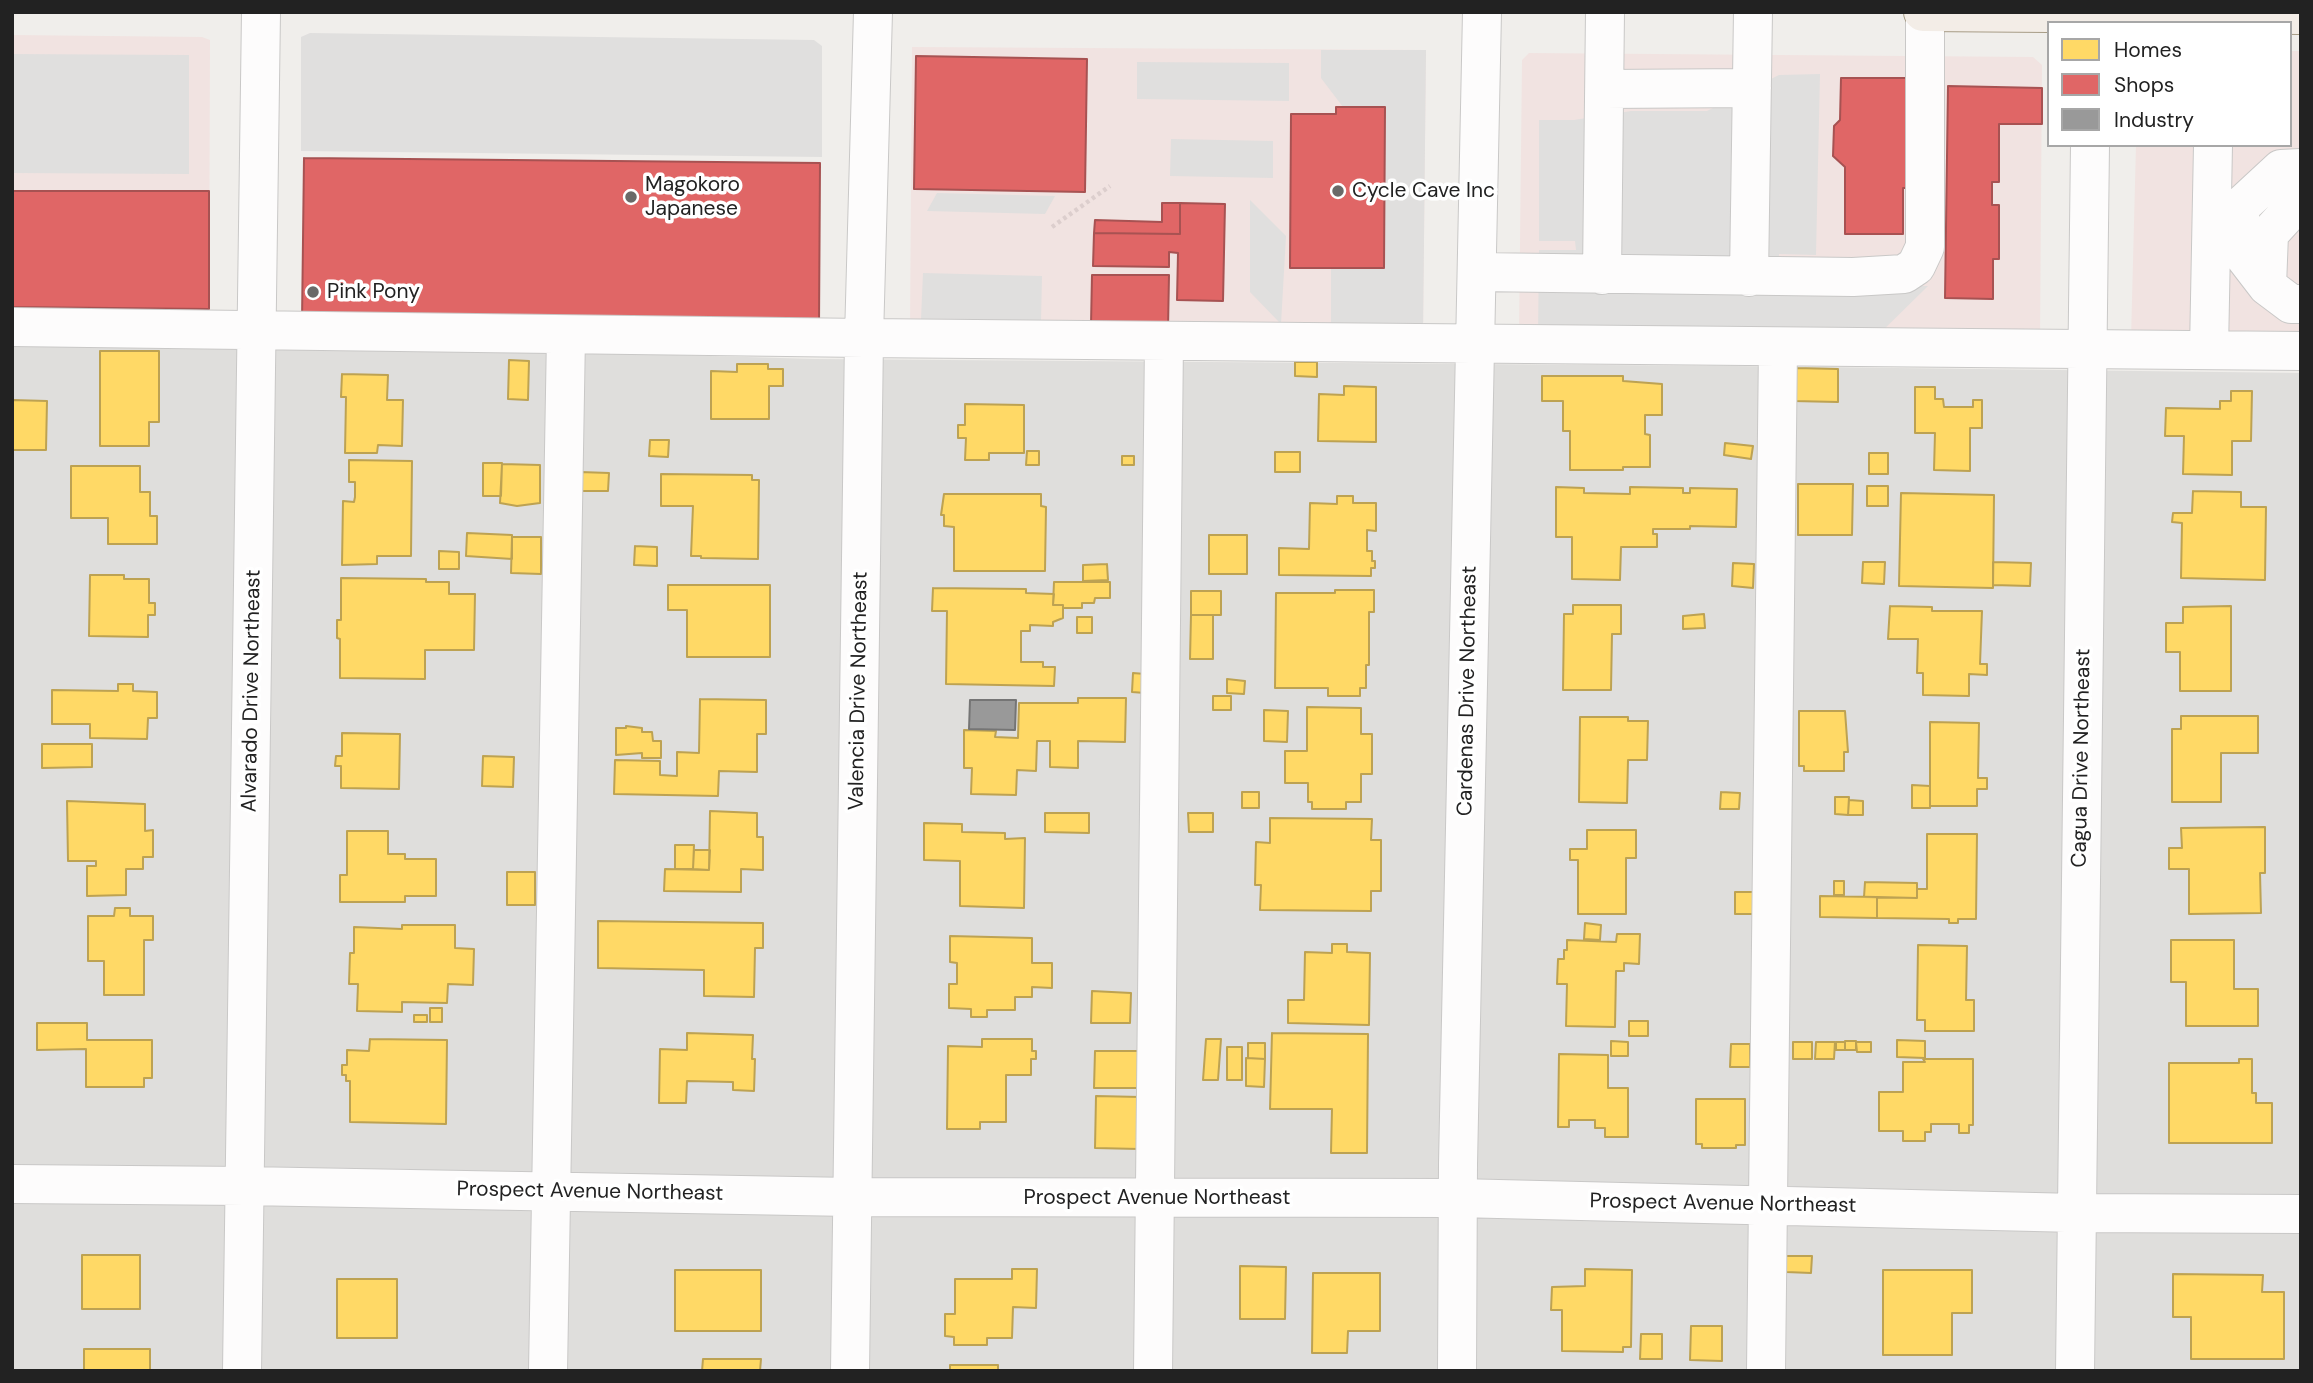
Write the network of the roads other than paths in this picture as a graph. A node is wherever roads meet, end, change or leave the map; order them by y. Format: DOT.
graph roads {
  1 [pos="261,12"];
  2 [pos="873,12"];
  3 [pos="1482,12"];
  4 [pos="1605,12"];
  5 [pos="1753,12"];
  6 [pos="1924,12"];
  7 [pos="2301,15"];
  8 [pos="2092,17"];
  9 [pos="2213,19"];
  10 [pos="1752,88"];
  11 [pos="1605,89"];
  12 [pos="2090,147"];
  13 [pos="2213,147"];
  14 [pos="2301,168"];
  15 [pos="2301,199"];
  16 [pos="1477,272"];
  17 [pos="1602,275"];
  18 [pos="1749,276"];
  19 [pos="2267,286"];
  20 [pos="2301,304"];
  21 [pos="12,327"];
  22 [pos="257,330"];
  23 [pos="566,335"];
  24 [pos="864,338"];
  25 [pos="1164,341"];
  26 [pos="1475,345"];
  27 [pos="1778,347"];
  28 [pos="2088,350"];
  29 [pos="2209,350"];
  30 [pos="2301,351"];
  31 [pos="12,1184"];
  32 [pos="245,1186"];
  33 [pos="550,1191"];
  34 [pos="851,1197"];
  35 [pos="1155,1198"];
  36 [pos="1457,1198"];
  37 [pos="1769,1205"];
  38 [pos="2077,1213"];
  39 [pos="2301,1214"];
  40 [pos="242,1371"];
  41 [pos="548,1371"];
  42 [pos="850,1371"];
  43 [pos="1153,1371"];
  44 [pos="1457,1371"];
  45 [pos="1766,1371"];
  46 [pos="2075,1371"];
  1 -- 22 [label="street, Alvarado Drive Northeast"];
  2 -- 24 [label="street, Valencia Drive Northeast"];
  3 -- 16 [label="street, Cardenas Drive Northeast"];
  4 -- 11 [label="street"];
  5 -- 10 [label="street"];
  6 -- 8 [label="main road"];
  6 -- 18 [label="street"];
  7 -- 9 [label="main road"];
  8 -- 9 [label="main road"];
  10 -- 11 [label="street"];
  10 -- 18 [label="street"];
  11 -- 17 [label="street"];
  12 -- 28 [label="street, Cagua Drive Northeast"];
  13 -- 29 [label="street"];
  14 -- 19 [label="street"];
  15 -- 19 [label="street"];
  16 -- 17 [label="street"];
  16 -- 26 [label="street, Cardenas Drive Northeast"];
  17 -- 18 [label="street"];
  19 -- 20 [label="street"];
  21 -- 22 [label="street"];
  22 -- 23 [label="street"];
  22 -- 32 [label="street, Alvarado Drive Northeast"];
  23 -- 24 [label="street"];
  23 -- 33 [label="street"];
  24 -- 25 [label="street"];
  24 -- 34 [label="street, Valencia Drive Northeast"];
  25 -- 26 [label="street"];
  25 -- 35 [label="street"];
  26 -- 27 [label="street"];
  26 -- 36 [label="street, Cardenas Drive Northeast"];
  27 -- 28 [label="street"];
  27 -- 37 [label="street"];
  28 -- 29 [label="street"];
  28 -- 38 [label="street, Cagua Drive Northeast"];
  29 -- 30 [label="street"];
  31 -- 32 [label="street, Prospect Avenue Northeast"];
  32 -- 33 [label="street, Prospect Avenue Northeast"];
  32 -- 40 [label="street, Alvarado Drive Northeast"];
  33 -- 34 [label="street, Prospect Avenue Northeast"];
  33 -- 41 [label="street"];
  34 -- 35 [label="street, Prospect Avenue Northeast"];
  34 -- 42 [label="street, Valencia Drive Northeast"];
  35 -- 36 [label="street, Prospect Avenue Northeast"];
  35 -- 43 [label="street"];
  36 -- 37 [label="street, Prospect Avenue Northeast"];
  36 -- 44 [label="street, Cardenas Drive Northeast"];
  37 -- 38 [label="street, Prospect Avenue Northeast"];
  37 -- 45 [label="street"];
  38 -- 39 [label="street, Prospect Avenue Northeast"];
  38 -- 46 [label="street, Cagua Drive Northeast"];
}
